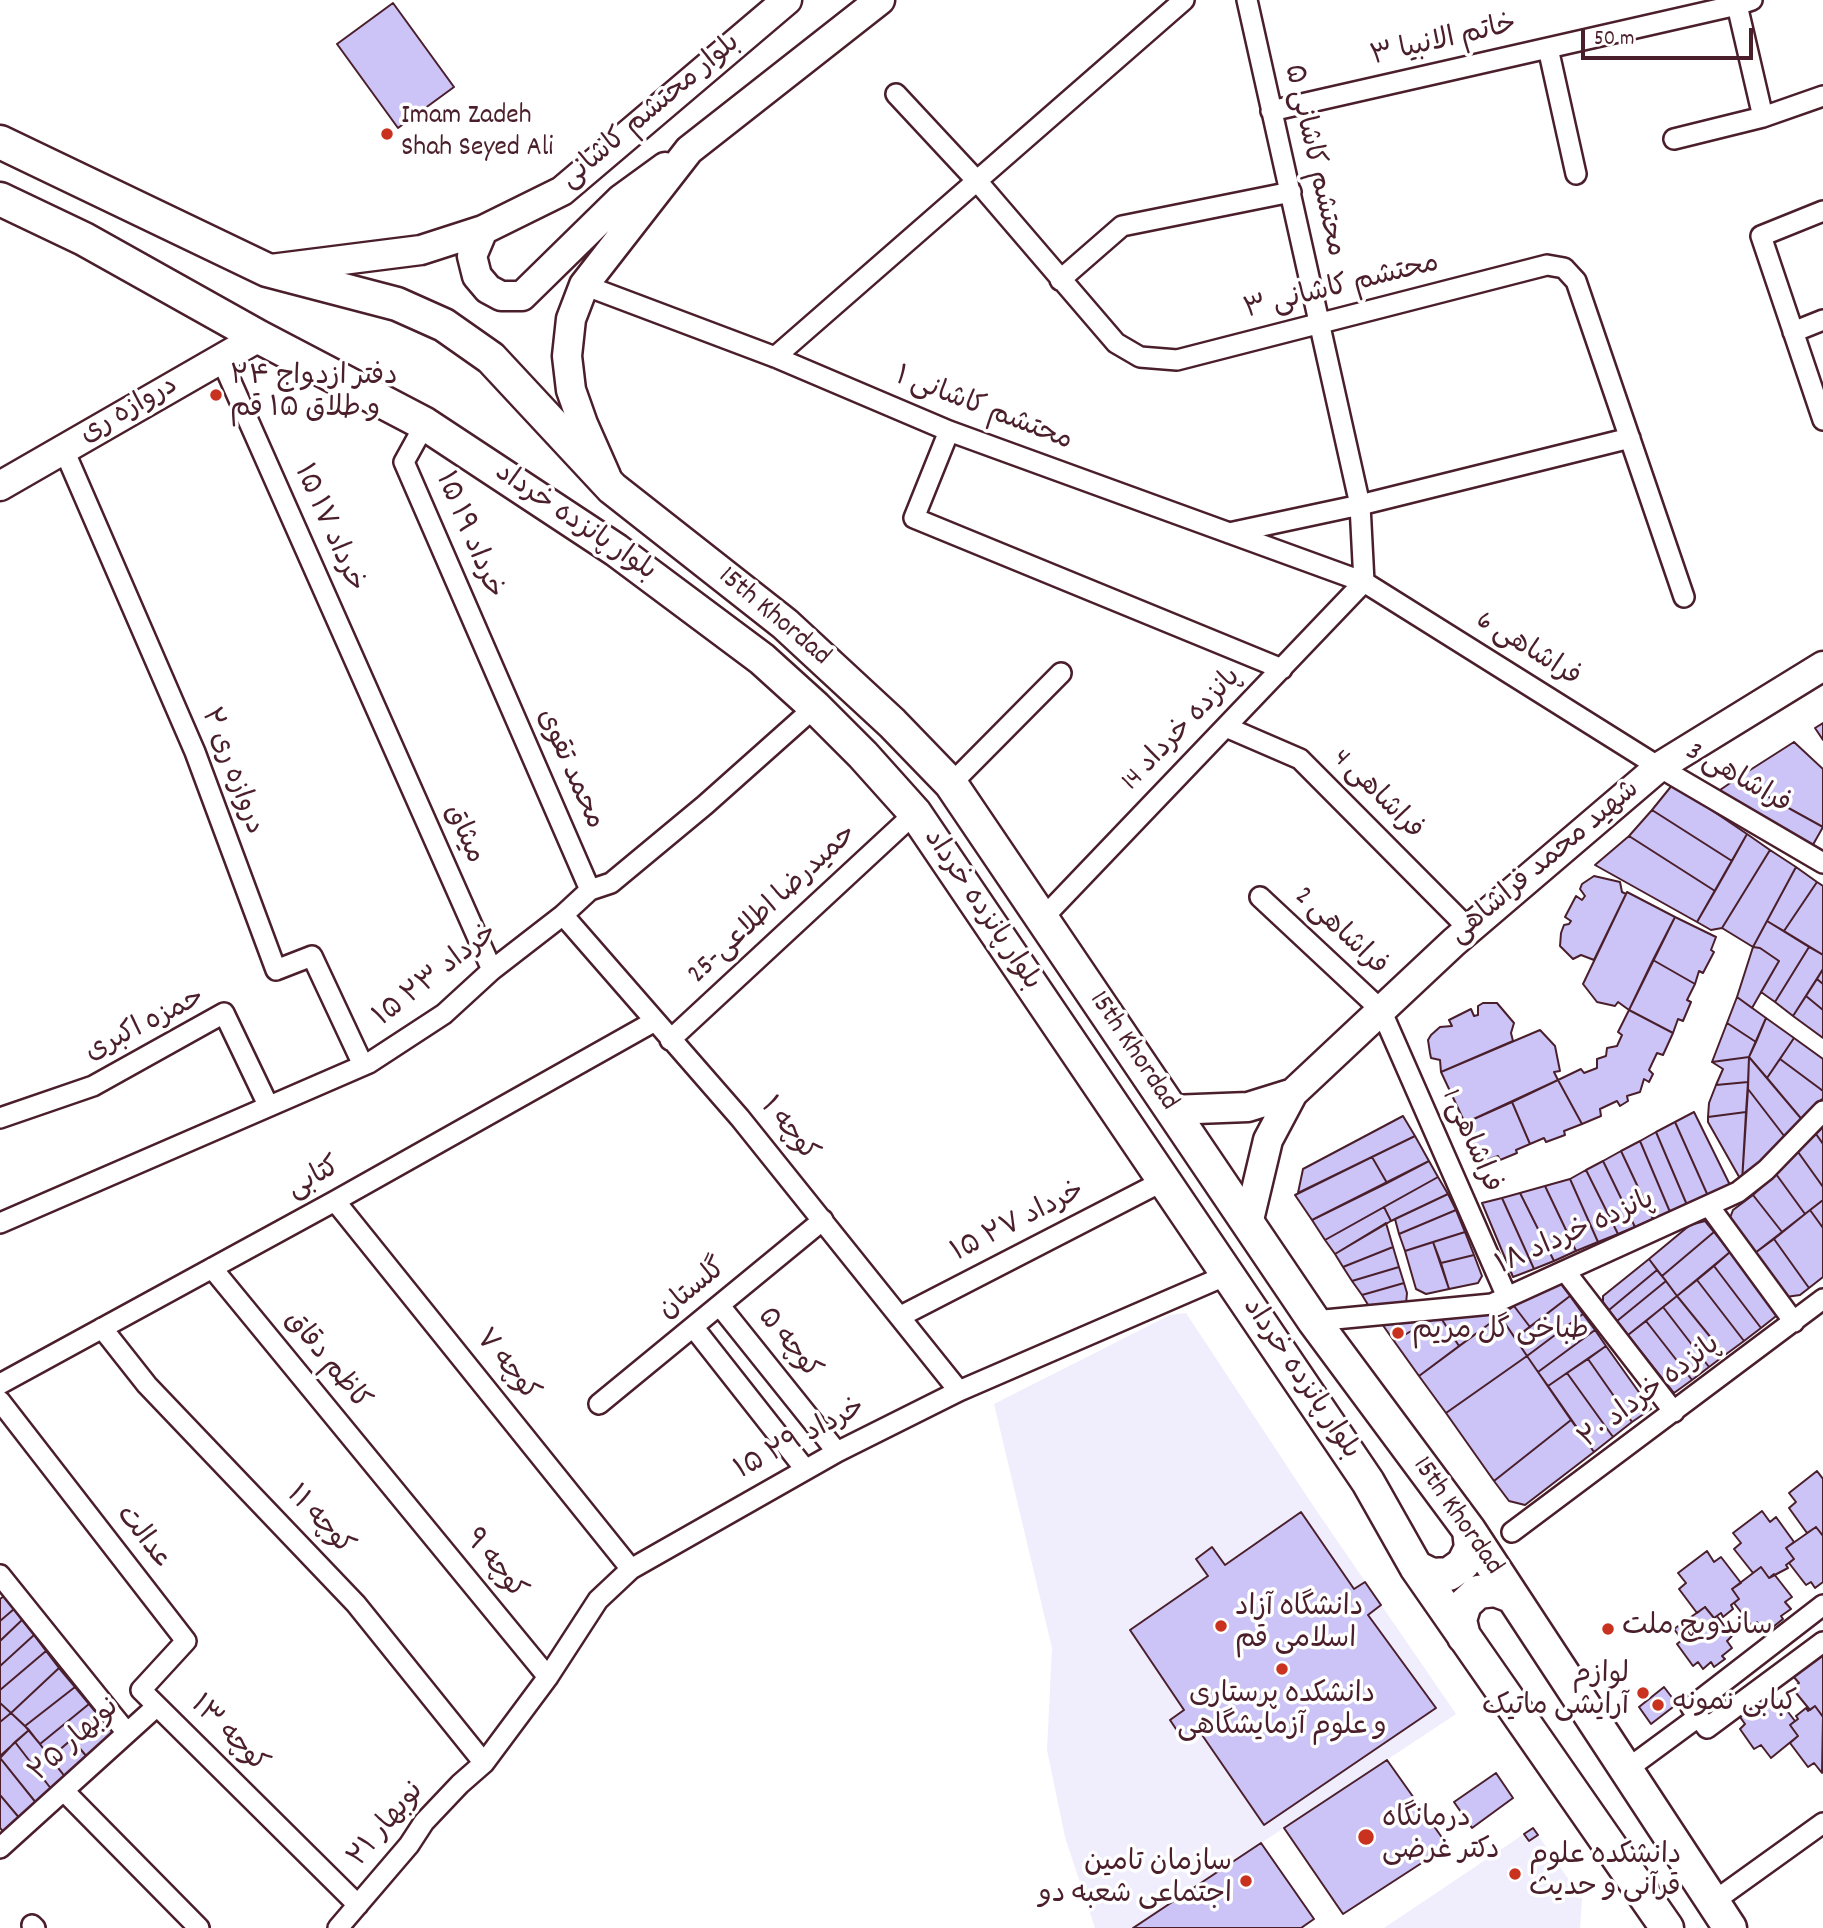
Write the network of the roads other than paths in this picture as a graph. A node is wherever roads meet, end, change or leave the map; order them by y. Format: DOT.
graph roads {
  1 [pos="787,0"];
  2 [pos="880,0"];
  3 [pos="1184,0"];
  4 [pos="1247,0"];
  5 [pos="1745,3"];
  6 [pos="1548,48"];
  7 [pos="896,94"];
  8 [pos="1823,96"];
  9 [pos="1271,111"];
  10 [pos="1763,117"];
  11 [pos="1674,139"];
  12 [pos="0,142"];
  13 [pos="689,150"];
  14 [pos="1576,174"];
  15 [pos="977,181"];
  16 [pos="1291,192"];
  17 [pos="0,199"];
  18 [pos="1823,211"];
  19 [pos="483,230"];
  20 [pos="267,270"];
  21 [pos="1060,280"];
  22 [pos="584,285"];
  23 [pos="1823,320"];
  24 [pos="1321,323"];
  25 [pos="1793,332"];
  26 [pos="259,337"];
  27 [pos="775,357"];
  28 [pos="221,359"];
  29 [pos="1823,420"];
  30 [pos="425,424"];
  31 [pos="949,431"];
  32 [pos="1630,438"];
  33 [pos="64,450"];
  34 [pos="0,486"];
  35 [pos="611,488"];
  36 [pos="1360,505"];
  37 [pos="1229,533"];
  38 [pos="1364,582"];
  39 [pos="1684,597"];
  40 [pos="1823,666"];
  41 [pos="1282,669"];
  42 [pos="495,673"];
  43 [pos="1061,673"];
  44 [pos="815,707"];
  45 [pos="380,722"];
  46 [pos="1226,727"];
  47 [pos="1659,767"];
  48 [pos="951,784"];
  49 [pos="915,813"];
  50 [pos="1823,863"];
  51 [pos="590,890"];
  52 [pos="1260,897"];
  53 [pos="563,915"];
  54 [pos="1042,919"];
  55 [pos="1469,929"];
  56 [pos="492,970"];
  57 [pos="1381,1010"];
  58 [pos="654,1021"];
  59 [pos="670,1040"];
  60 [pos="363,1065"];
  61 [pos="1293,1093"];
  62 [pos="268,1105"];
  63 [pos="1171,1110"];
  64 [pos="1823,1111"];
  65 [pos="0,1118"];
  66 [pos="1163,1181"];
  67 [pos="335,1201"];
  68 [pos="1709,1206"];
  69 [pos="823,1220"];
  70 [pos="0,1223"];
  71 [pos="1248,1224"];
  72 [pos="212,1268"];
  73 [pos="1565,1271"];
  74 [pos="1227,1275"];
  75 [pos="1507,1297"];
  76 [pos="1823,1299"];
  77 [pos="720,1306"];
  78 [pos="901,1316"];
  79 [pos="1314,1321"];
  80 [pos="1794,1322"];
  81 [pos="102,1328"];
  82 [pos="694,1328"];
  83 [pos="0,1384"];
  84 [pos="959,1391"];
  85 [pos="0,1401"];
  86 [pos="599,1404"];
  87 [pos="1674,1412"];
  88 [pos="837,1452"];
  89 [pos="804,1469"];
  90 [pos="394,1490"];
  91 [pos="1469,1530"];
  92 [pos="1512,1532"];
  93 [pos="1416,1567"];
  94 [pos="631,1569"];
  95 [pos="0,1575"];
  96 [pos="1511,1596"];
  97 [pos="1823,1605"];
  98 [pos="1464,1637"];
  99 [pos="1823,1642"];
  100 [pos="548,1677"];
  101 [pos="158,1706"];
  102 [pos="1698,1717"];
  103 [pos="127,1733"];
  104 [pos="484,1763"];
  105 [pos="1626,1770"];
  106 [pos="64,1791"];
  107 [pos="1823,1823"];
  108 [pos="0,1848"];
  109 [pos="358,1905"];
  110 [pos="1722,1915"];
  111 [pos="199,1928"];
  112 [pos="338,1928"];
  113 [pos="1667,1928"];
  1 -- 19 [label="main road, بلوار محتشم کاشانی"];
  2 -- 13 [label="main road, بلوار محتشم کاشانی"];
  3 -- 15 [label="street"];
  4 -- 9 [label="street, محتشم کاشانی ۵"];
  5 -- 6 [label="street, خاتم الانبیا ۳"];
  5 -- 10 [label="street"];
  6 -- 9 [label="street, خاتم الانبیا ۳"];
  6 -- 14 [label="street"];
  7 -- 15 [label="street, محتشم کاشانی ۳"];
  8 -- 10 [label="street"];
  9 -- 16 [label="street, محتشم کاشانی ۵"];
  10 -- 11 [label="street"];
  12 -- 20 [label="main road, بلوار پانزده خرداد"];
  13 -- 19 [label="main road"];
  13 -- 22 [label="main road, بلوار محتشم کاشانی"];
  15 -- 21 [label="street, محتشم کاشانی ۳"];
  15 -- 27 [label="street"];
  16 -- 21 [label="street"];
  16 -- 24 [label="street, محتشم کاشانی ۵"];
  17 -- 26 [label="main road, بلوار پانزده خرداد"];
  18 -- 25 [label="street"];
  19 -- 20 [label="main road, بلوار محتشم کاشانی"];
  20 -- 35 [label="main road, بلوار پانزده خرداد"];
  21 -- 24 [label="street, محتشم کاشانی ۳"];
  22 -- 27 [label="street, محتشم کاشانی ۱"];
  22 -- 35 [label="main road, بلوار محتشم کاشانی"];
  23 -- 25 [label="street"];
  24 -- 32 [label="street, محتشم کاشانی ۳"];
  24 -- 36 [label="street, محتشم کاشانی ۵"];
  25 -- 29 [label="street"];
  26 -- 28 [label="main road, دروازه ری"];
  26 -- 30 [label="main road, بلوار پانزده خرداد"];
  27 -- 31 [label="street, محتشم کاشانی ۱"];
  28 -- 33 [label="main road, دروازه ری"];
  28 -- 45 [label="street, ۱۵ خرداد ۱۷"];
  30 -- 42 [label="street, ۱۵ خرداد ۱۹"];
  30 -- 44 [label="main road, بلوار پانزده خرداد"];
  31 -- 37 [label="street, محتشم کاشانی ۱"];
  31 -- 41 [label="street"];
  32 -- 36 [label="street"];
  32 -- 39 [label="street, محتشم کاشانی ۳"];
  33 -- 34 [label="main road, دروازه ری"];
  33 -- 60 [label="street, دروازه ری ۲"];
  35 -- 48 [label="main road, 15th Khordad"];
  36 -- 37 [label="street"];
  36 -- 38 [label="street, محتشم کاشانی ۵"];
  37 -- 38 [label="street, محتشم کاشانی ۱"];
  38 -- 41 [label="street, پانزده خرداد 14"];
  38 -- 47 [label="street, فراشاهی 6"];
  40 -- 47 [label="main road, شهید محمد فراشاهی"];
  41 -- 46 [label="street, پانزده خرداد 14"];
  42 -- 51 [label="street, محمد تقوی"];
  43 -- 48 [label="street"];
  44 -- 49 [label="main road, بلوار پانزده خرداد"];
  44 -- 51 [label="street, ۱۵ خرداد ۲۳"];
  45 -- 56 [label="street, میثاق"];
  46 -- 54 [label="street, پانزده خرداد 14"];
  46 -- 55 [label="street, فراشاهی 4"];
  47 -- 50 [label="street, فراشاهی 3"];
  47 -- 55 [label="main road, شهید محمد فراشاهی"];
  48 -- 54 [label="main road, 15th Khordad"];
  49 -- 59 [label="street, حمیدرضا اطلاعی-25"];
  49 -- 66 [label="main road, بلوار پانزده خرداد"];
  51 -- 53 [label="street, ۱۵ خرداد ۲۳"];
  52 -- 57 [label="street, فراشاهی 2"];
  53 -- 56 [label="street, ۱۵ خرداد ۲۳"];
  53 -- 58 [label="street, کوچه ۱"];
  54 -- 63 [label="main road, 15th Khordad"];
  55 -- 57 [label="main road, شهید محمد فراشاهی"];
  56 -- 60 [label="street, ۱۵ خرداد ۲۳"];
  57 -- 61 [label="main road, شهید محمد فراشاهی"];
  57 -- 75 [label="street, فراشاهی 1"];
  58 -- 59 [label="street, کوچه ۱"];
  58 -- 67 [label="street, کتابی"];
  59 -- 69 [label="street, کوچه ۱"];
  60 -- 62 [label="street, ۱۵ خرداد ۲۳"];
  61 -- 63 [label="main road"];
  61 -- 71 [label="main road"];
  62 -- 65 [label="street, حمزه اکبری"];
  62 -- 70 [label="street, ۱۵ خرداد ۲۳"];
  63 -- 71 [label="main road, 15th Khordad"];
  64 -- 68 [label="street, پانزده خرداد ۱۸"];
  66 -- 74 [label="main road, بلوار پانزده خرداد"];
  66 -- 78 [label="street, ۱۵ خرداد ۲۷"];
  67 -- 72 [label="street, کتابی"];
  67 -- 94 [label="street, کوچه ۷"];
  68 -- 73 [label="street, پانزده خرداد ۱۸"];
  68 -- 80 [label="street"];
  69 -- 77 [label="street, گلستان"];
  69 -- 78 [label="street, کوچه ۱"];
  71 -- 79 [label="main road, 15th Khordad"];
  72 -- 81 [label="street, کتابی"];
  72 -- 90 [label="street, کاظم دقاق"];
  73 -- 75 [label="street, پانزده خرداد ۱۸"];
  73 -- 87 [label="street"];
  74 -- 84 [label="street, ۱۵ خرداد ۲۹"];
  74 -- 93 [label="main road, بلوار پانزده خرداد"];
  75 -- 79 [label="street, پانزده خرداد ۱۸"];
  76 -- 80 [label="street, پانزده خرداد ۲۰"];
  77 -- 82 [label="street, گلستان"];
  77 -- 88 [label="street, کوچه ۵"];
  78 -- 84 [label="street, کوچه ۱"];
  79 -- 91 [label="main road, 15th Khordad"];
  80 -- 87 [label="street, پانزده خرداد ۲۰"];
  81 -- 83 [label="street, کتابی"];
  81 -- 104 [label="street, کوچه ۱۱"];
  82 -- 86 [label="street, گلستان"];
  82 -- 89 [label="street"];
  84 -- 88 [label="street, ۱۵ خرداد ۲۹"];
  85 -- 101 [label="street, عدالت"];
  87 -- 92 [label="street, پانزده خرداد ۲۰"];
  88 -- 89 [label="street, ۱۵ خرداد ۲۹"];
  89 -- 94 [label="street, ۱۵ خرداد ۲۹"];
  90 -- 100 [label="street, کوچه ۹"];
  91 -- 93 [label="main road"];
  91 -- 96 [label="main road, 15th Khordad"];
  93 -- 98 [label="main road, بلوار پانزده خرداد"];
  94 -- 100 [label="street, ۱۵ خرداد ۲۹"];
  95 -- 103 [label="street"];
  96 -- 98 [label="main road"];
  96 -- 105 [label="main road, 15th Khordad"];
  97 -- 102 [label="street"];
  98 -- 113 [label="main road, بلوار پانزده خرداد"];
  99 -- 102 [label="street"];
  100 -- 104 [label="street, ۱۵ خرداد ۲۹"];
  101 -- 103 [label="street, نوبهار ۲۵"];
  101 -- 109 [label="street, کوچه ۱۳"];
  102 -- 105 [label="street"];
  103 -- 106 [label="street, نوبهار ۲۵"];
  104 -- 109 [label="street, نوبهار ۲۱"];
  105 -- 110 [label="main road, 15th Khordad"];
  106 -- 108 [label="street, نوبهار ۲۵"];
  106 -- 111 [label="street"];
  107 -- 110 [label="street"];
  109 -- 112 [label="street, نوبهار ۲۱"];
}
